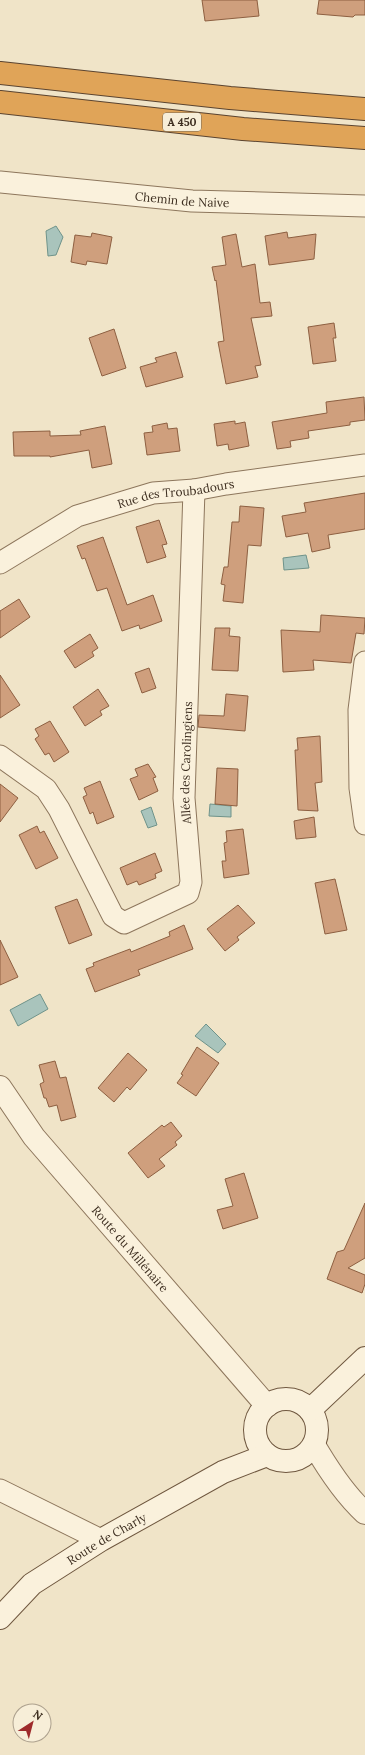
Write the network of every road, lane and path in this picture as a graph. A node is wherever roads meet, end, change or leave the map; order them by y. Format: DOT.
graph roads {
  1 [pos="0,73"];
  2 [pos="0,102"];
  3 [pos="365,109"];
  4 [pos="365,138"];
  5 [pos="0,182"];
  6 [pos="365,206"];
  7 [pos="365,465"];
  8 [pos="194,490"];
  9 [pos="0,563"];
  10 [pos="365,662"];
  11 [pos="0,756"];
  12 [pos="365,824"];
  13 [pos="0,1087"];
  14 [pos="365,1358"];
  15 [pos="267,1406"];
  16 [pos="310,1410"];
  17 [pos="314,1445"];
  18 [pos="262,1449"];
  19 [pos="0,1490"];
  20 [pos="365,1513"];
  21 [pos="101,1540"];
  22 [pos="0,1618"];
  1 -- 3 [label="highway, A 450"];
  2 -- 4 [label="highway, A 450"];
  5 -- 6 [label="street, Chemin de Naive"];
  7 -- 8 [label="street, Rue des Troubadours"];
  8 -- 9 [label="street, Rue des Troubadours"];
  8 -- 11 [label="street, Allée des Carolingiens"];
  10 -- 12 [label="street"];
  13 -- 15 [label="main road, Route du Millénaire"];
  14 -- 16 [label="main road"];
  15 -- 16 [label="main road"];
  15 -- 18 [label="main road"];
  16 -- 17 [label="main road"];
  17 -- 18 [label="main road"];
  17 -- 20 [label="main road"];
  18 -- 21 [label="main road, Route de Charly"];
  19 -- 21 [label="street"];
  21 -- 22 [label="main road, Route de Charly"];
}
